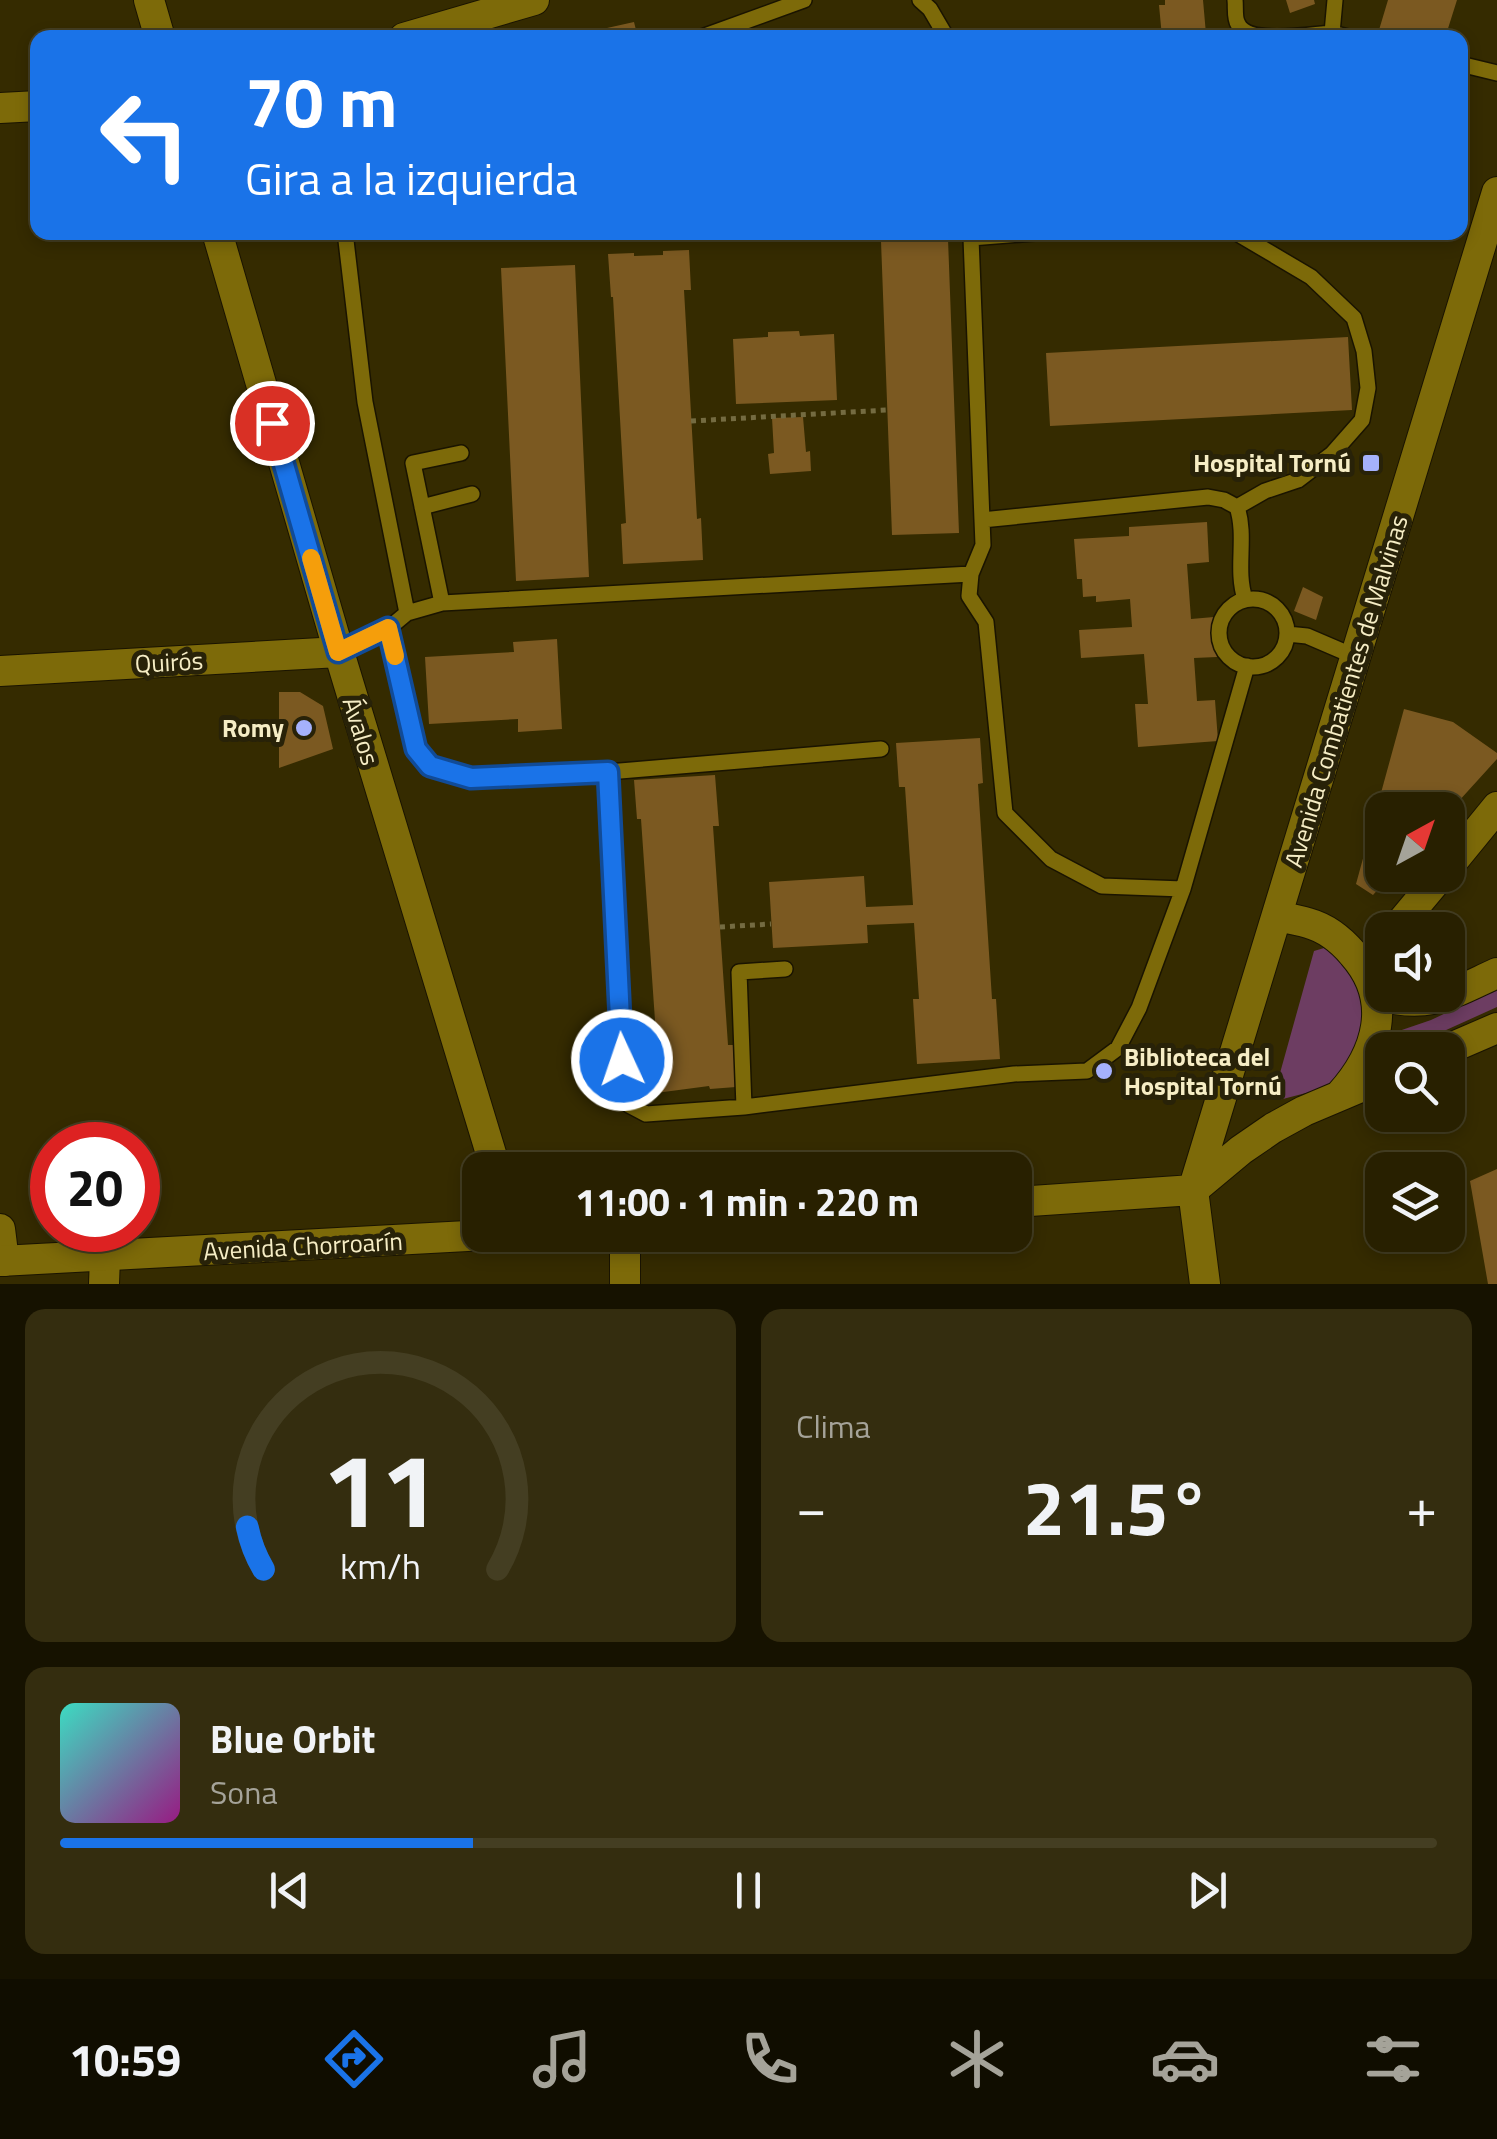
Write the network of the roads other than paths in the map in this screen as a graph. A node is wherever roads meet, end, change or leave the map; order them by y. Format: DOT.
graph roads {
  1 [pos="149,0"];
  2 [pos="534,0"];
  3 [pos="804,0"];
  4 [pos="920,0"];
  5 [pos="1235,0"];
  6 [pos="1335,0"];
  7 [pos="158,30"];
  8 [pos="431,30"];
  9 [pos="721,30"];
  10 [pos="942,30"];
  11 [pos="1242,30"];
  12 [pos="1332,30"];
  13 [pos="1468,66"];
  14 [pos="1497,74"];
  15 [pos="30,106"];
  16 [pos="0,108"];
  17 [pos="1497,192"];
  18 [pos="219,240"];
  19 [pos="346,240"];
  20 [pos="969,240"];
  21 [pos="1249,240"];
  22 [pos="461,453"];
  23 [pos="472,494"];
  24 [pos="422,507"];
  25 [pos="1236,507"];
  26 [pos="982,520"];
  27 [pos="970,574"];
  28 [pos="1245,599"];
  29 [pos="442,603"];
  30 [pos="407,614"];
  31 [pos="388,628"];
  32 [pos="1287,634"];
  33 [pos="338,652"];
  34 [pos="1356,657"];
  35 [pos="1247,666"];
  36 [pos="0,670"];
  37 [pos="881,749"];
  38 [pos="608,772"];
  39 [pos="1497,807"];
  40 [pos="1465,846"];
  41 [pos="1183,889"];
  42 [pos="1427,892"];
  43 [pos="1410,912"];
  44 [pos="1277,916"];
  45 [pos="1365,952"];
  46 [pos="784,970"];
  47 [pos="1497,973"];
  48 [pos="1465,988"];
  49 [pos="1377,1012"];
  50 [pos="1497,1028"];
  51 [pos="1465,1042"];
  52 [pos="1365,1086"];
  53 [pos="1338,1098"];
  54 [pos="744,1107"];
  55 [pos="491,1152"];
  56 [pos="1193,1190"];
  57 [pos="1032,1201"];
  58 [pos="0,1229"];
  59 [pos="462,1237"];
  60 [pos="625,1252"];
  61 [pos="2,1261"];
  62 [pos="104,1270"];
  63 [pos="625,1284"];
  64 [pos="1205,1284"];
  1 -- 7 [label="main road"];
  2 -- 8 [label="main road"];
  3 -- 9 [label="lane"];
  4 -- 10 [label="lane"];
  5 -- 11 [label="lane"];
  6 -- 12 [label="lane"];
  13 -- 14 [label="lane"];
  15 -- 16 [label="main road"];
  17 -- 34 [label="main road, Avenida Combatientes de Malvinas"];
  18 -- 33 [label="main road, Ávalos"];
  19 -- 30 [label="lane"];
  20 -- 26 [label="lane"];
  21 -- 25 [label="lane"];
  22 -- 24 [label="lane"];
  23 -- 24 [label="lane"];
  24 -- 29 [label="lane"];
  25 -- 26 [label="lane"];
  25 -- 28 [label="lane"];
  26 -- 27 [label="lane"];
  27 -- 29 [label="lane"];
  27 -- 41 [label="lane"];
  28 -- 32 [label="lane"];
  28 -- 35 [label="lane"];
  29 -- 30 [label="lane"];
  30 -- 31 [label="lane"];
  31 -- 33 [label="lane"];
  31 -- 38 [label="lane"];
  32 -- 34 [label="lane"];
  32 -- 35 [label="lane"];
  33 -- 36 [label="main road, Quirós"];
  33 -- 55 [label="main road, Ávalos"];
  34 -- 44 [label="main road, Avenida Combatientes de Malvinas"];
  35 -- 41 [label="lane"];
  37 -- 38 [label="lane"];
  38 -- 54 [label="lane"];
  39 -- 40 [label="main road"];
  41 -- 54 [label="lane"];
  42 -- 43 [label="main road"];
  44 -- 45 [label="main road"];
  44 -- 56 [label="main road, Avenida Combatientes de Malvinas"];
  46 -- 54 [label="lane"];
  47 -- 48 [label="main road"];
  49 -- 53 [label="main road"];
  50 -- 51 [label="main road"];
  52 -- 53 [label="main road"];
  53 -- 56 [label="main road"];
  56 -- 57 [label="main road"];
  56 -- 64 [label="main road"];
  58 -- 61 [label="main road"];
  59 -- 62 [label="main road, Avenida Chorroarín"];
  60 -- 63 [label="main road"];
  61 -- 62 [label="main road, Avenida Chorroarín"];
}
